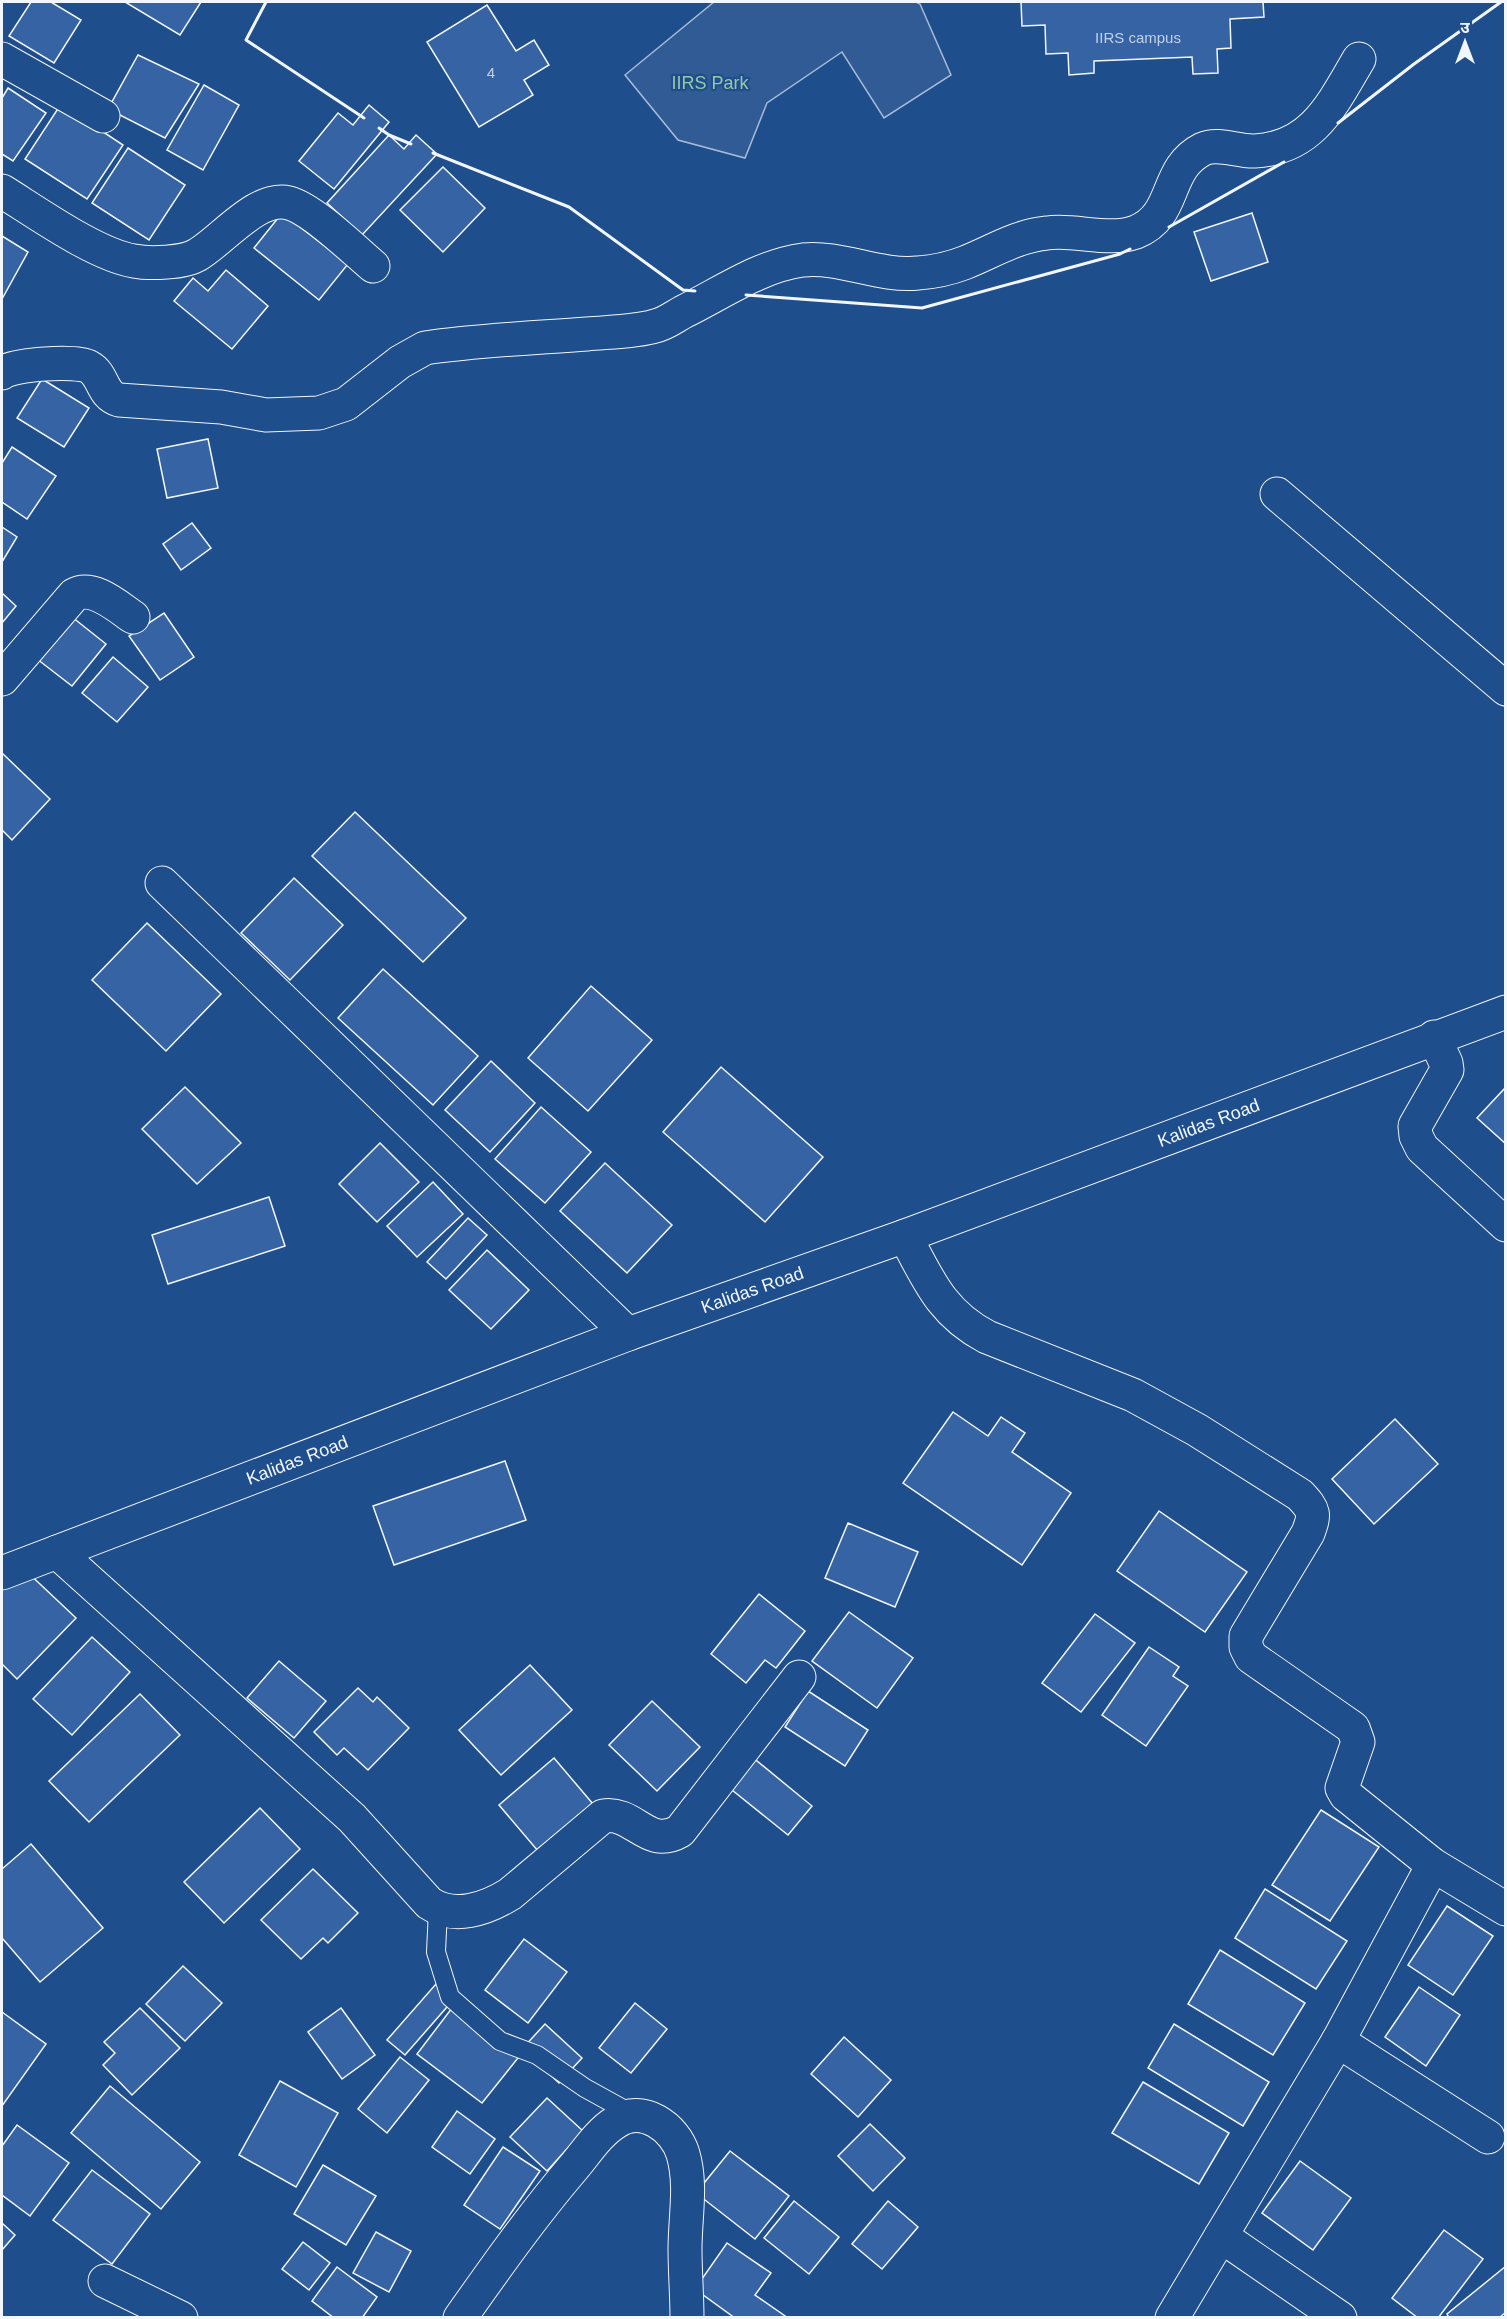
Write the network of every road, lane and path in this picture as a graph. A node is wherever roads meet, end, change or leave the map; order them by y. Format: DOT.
graph roads {
  1 [pos="2,59"];
  2 [pos="1359,59"];
  3 [pos="103,116"];
  4 [pos="2,191"];
  5 [pos="373,266"];
  6 [pos="2,373"];
  7 [pos="1277,494"];
  8 [pos="133,617"];
  9 [pos="2,679"];
  10 [pos="1506,689"];
  11 [pos="162,883"];
  12 [pos="1506,1012"];
  13 [pos="1434,1037"];
  14 [pos="1506,1225"];
  15 [pos="904,1236"];
  16 [pos="628,1334"];
  17 [pos="57,1552"];
  18 [pos="2,1573"];
  19 [pos="799,1677"];
  20 [pos="1433,1865"];
  21 [pos="1506,1909"];
  22 [pos="438,1910"];
  23 [pos="1338,2041"];
  24 [pos="634,2115"];
  25 [pos="1488,2137"];
  26 [pos="1221,2236"];
  27 [pos="105,2281"];
  28 [pos="181,2318"];
  29 [pos="460,2318"];
  30 [pos="687,2318"];
  31 [pos="1172,2318"];
  32 [pos="1340,2318"];
  1 -- 3 [label="street"];
  2 -- 6 [label="street"];
  4 -- 5 [label="street"];
  7 -- 10 [label="street"];
  8 -- 9 [label="street"];
  11 -- 16 [label="street"];
  12 -- 13 [label="street, Kalidas Road"];
  13 -- 14 [label="street"];
  13 -- 15 [label="street, Kalidas Road"];
  15 -- 16 [label="street, Kalidas Road"];
  15 -- 20 [label="street"];
  16 -- 17 [label="street, Kalidas Road"];
  17 -- 18 [label="street, Kalidas Road"];
  17 -- 22 [label="street"];
  19 -- 22 [label="street"];
  20 -- 21 [label="street"];
  20 -- 23 [label="street"];
  22 -- 24 [label="lane"];
  23 -- 25 [label="street"];
  23 -- 26 [label="street"];
  24 -- 29 [label="street"];
  24 -- 30 [label="street"];
  26 -- 31 [label="street"];
  26 -- 32 [label="street"];
  27 -- 28 [label="street"];
}
